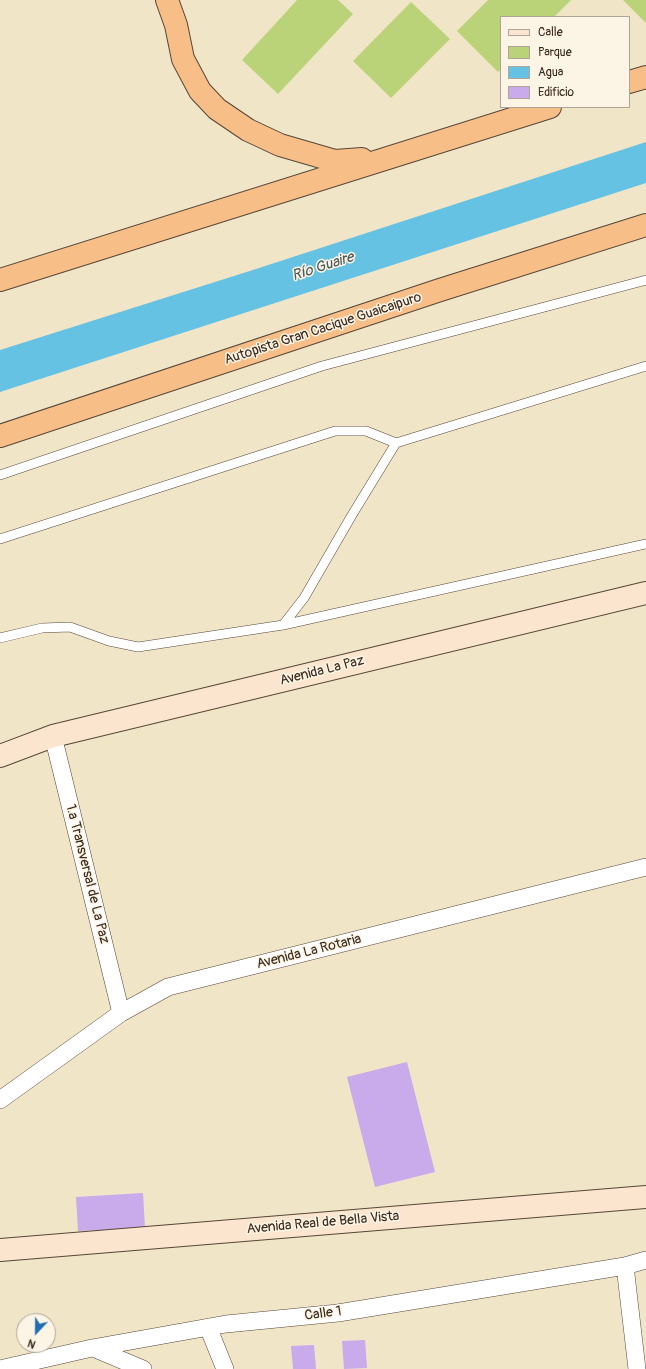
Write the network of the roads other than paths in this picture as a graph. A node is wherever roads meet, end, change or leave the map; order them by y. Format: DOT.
graph roads {
  1 [pos="167,0"];
  2 [pos="646,76"];
  3 [pos="630,82"];
  4 [pos="547,108"];
  5 [pos="389,158"];
  6 [pos="646,225"];
  7 [pos="0,280"];
  8 [pos="646,280"];
  9 [pos="646,366"];
  10 [pos="0,436"];
  11 [pos="396,443"];
  12 [pos="0,475"];
  13 [pos="0,539"];
  14 [pos="646,544"];
  15 [pos="646,593"];
  16 [pos="283,625"];
  17 [pos="0,638"];
  18 [pos="53,736"];
  19 [pos="0,756"];
  20 [pos="646,868"];
  21 [pos="121,1013"];
  22 [pos="0,1100"];
  23 [pos="646,1197"];
  24 [pos="0,1250"];
  25 [pos="646,1260"];
  26 [pos="625,1266"];
  27 [pos="208,1327"];
  28 [pos="92,1348"];
  29 [pos="0,1369"];
  30 [pos="143,1369"];
  31 [pos="225,1369"];
  32 [pos="637,1369"];
  1 -- 5 [label="highway"];
  2 -- 3 [label="highway"];
  4 -- 5 [label="highway"];
  5 -- 7 [label="highway"];
  6 -- 10 [label="highway, Autopista Gran Cacique Guaicaipuro"];
  8 -- 12 [label="lane"];
  9 -- 11 [label="lane"];
  11 -- 13 [label="lane"];
  11 -- 16 [label="lane"];
  14 -- 16 [label="lane"];
  15 -- 18 [label="main road, Avenida La Paz"];
  16 -- 17 [label="lane"];
  18 -- 19 [label="main road, Avenida La Paz"];
  18 -- 21 [label="street, 1.ª Transversal de La Paz"];
  20 -- 21 [label="street, Avenida La Rotaria"];
  21 -- 22 [label="street, Avenida La Rotaria"];
  23 -- 24 [label="main road, Avenida Real de Bella Vista"];
  25 -- 26 [label="street, Calle 1"];
  26 -- 27 [label="street, Calle 1"];
  26 -- 32 [label="street"];
  27 -- 28 [label="street, Calle 1"];
  27 -- 31 [label="street"];
  28 -- 29 [label="street, Calle 1"];
  28 -- 30 [label="street"];
}
